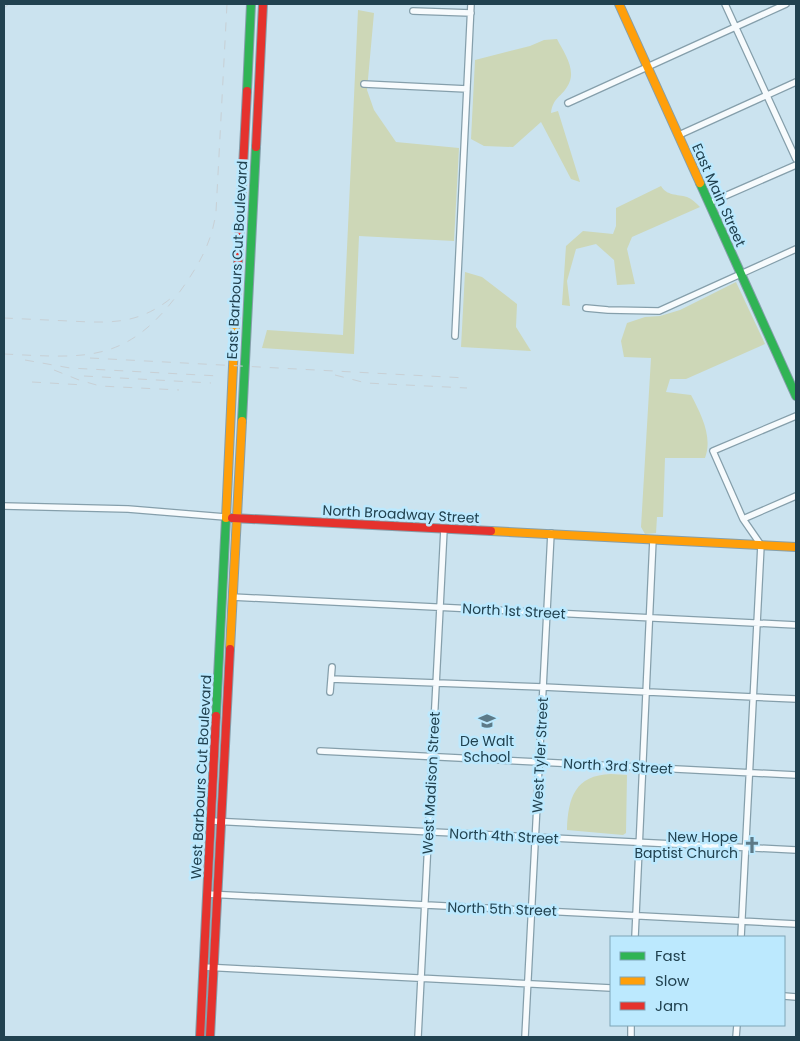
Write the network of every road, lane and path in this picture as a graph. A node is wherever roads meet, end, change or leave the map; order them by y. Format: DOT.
graph roads {
  1 [pos="251,4"];
  2 [pos="263,4"];
  3 [pos="471,4"];
  4 [pos="619,4"];
  5 [pos="725,4"];
  6 [pos="786,4"];
  7 [pos="413,11"];
  8 [pos="471,12"];
  9 [pos="250,13"];
  10 [pos="262,14"];
  11 [pos="736,26"];
  12 [pos="647,66"];
  13 [pos="796,82"];
  14 [pos="364,84"];
  15 [pos="467,89"];
  16 [pos="768,95"];
  17 [pos="568,103"];
  18 [pos="244,125"];
  19 [pos="257,126"];
  20 [pos="678,135"];
  21 [pos="796,159"];
  22 [pos="796,165"];
  23 [pos="709,203"];
  24 [pos="796,249"];
  25 [pos="237,270"];
  26 [pos="250,271"];
  27 [pos="741,275"];
  28 [pos="586,308"];
  29 [pos="455,336"];
  30 [pos="231,390"];
  31 [pos="243,391"];
  32 [pos="796,396"];
  33 [pos="796,416"];
  34 [pos="796,496"];
  35 [pos="4,506"];
  36 [pos="225,518"];
  37 [pos="236,518"];
  38 [pos="744,519"];
  39 [pos="444,529"];
  40 [pos="551,533"];
  41 [pos="654,539"];
  42 [pos="760,545"];
  43 [pos="796,547"];
  44 [pos="232,596"];
  45 [pos="440,607"];
  46 [pos="547,612"];
  47 [pos="650,618"];
  48 [pos="757,624"];
  49 [pos="796,625"];
  50 [pos="332,667"];
  51 [pos="331,679"];
  52 [pos="436,683"];
  53 [pos="543,687"];
  54 [pos="330,692"];
  55 [pos="646,692"];
  56 [pos="217,695"];
  57 [pos="228,697"];
  58 [pos="753,697"];
  59 [pos="796,699"];
  60 [pos="215,744"];
  61 [pos="225,744"];
  62 [pos="320,751"];
  63 [pos="432,756"];
  64 [pos="539,762"];
  65 [pos="644,767"];
  66 [pos="749,773"];
  67 [pos="796,775"];
  68 [pos="211,822"];
  69 [pos="221,822"];
  70 [pos="428,832"];
  71 [pos="535,838"];
  72 [pos="640,843"];
  73 [pos="746,847"];
  74 [pos="796,850"];
  75 [pos="207,894"];
  76 [pos="217,895"];
  77 [pos="425,906"];
  78 [pos="532,910"];
  79 [pos="636,916"];
  80 [pos="742,921"];
  81 [pos="796,924"];
  82 [pos="635,936"];
  83 [pos="741,936"];
  84 [pos="204,967"];
  85 [pos="213,968"];
  86 [pos="421,977"];
  87 [pos="528,984"];
  88 [pos="610,988"];
  89 [pos="200,1037"];
  90 [pos="210,1037"];
  91 [pos="418,1037"];
  92 [pos="525,1037"];
  1 -- 9 [label="street, East Barbours Cut Boulevard"];
  2 -- 10 [label="street, East Barbours Cut Boulevard"];
  3 -- 8 [label="street"];
  4 -- 12 [label="street, East Main Street"];
  5 -- 11 [label="street"];
  6 -- 11 [label="street"];
  7 -- 8 [label="street"];
  8 -- 15 [label="street"];
  9 -- 10 [label="street"];
  9 -- 18 [label="street, East Barbours Cut Boulevard"];
  10 -- 19 [label="street, East Barbours Cut Boulevard"];
  11 -- 12 [label="street"];
  11 -- 16 [label="street"];
  12 -- 17 [label="street"];
  12 -- 20 [label="street, East Main Street"];
  13 -- 16 [label="street"];
  14 -- 15 [label="street"];
  15 -- 29 [label="street"];
  16 -- 20 [label="street"];
  16 -- 21 [label="street"];
  18 -- 19 [label="street"];
  18 -- 25 [label="street, East Barbours Cut Boulevard"];
  19 -- 26 [label="street, East Barbours Cut Boulevard"];
  20 -- 23 [label="street, East Main Street"];
  22 -- 23 [label="street"];
  23 -- 27 [label="street, East Main Street"];
  24 -- 27 [label="street"];
  25 -- 26 [label="street"];
  25 -- 30 [label="street, East Barbours Cut Boulevard"];
  26 -- 31 [label="street, East Barbours Cut Boulevard"];
  27 -- 28 [label="street"];
  27 -- 32 [label="street, East Main Street"];
  30 -- 31 [label="street"];
  30 -- 36 [label="street, East Barbours Cut Boulevard"];
  31 -- 37 [label="street, East Barbours Cut Boulevard"];
  33 -- 38 [label="street"];
  34 -- 38 [label="street"];
  35 -- 36 [label="street, North Broadway Street"];
  36 -- 37 [label="street, North Broadway Street"];
  36 -- 56 [label="street, West Barbours Cut Boulevard"];
  37 -- 39 [label="street, North Broadway Street"];
  37 -- 44 [label="street, West Barbours Cut Boulevard"];
  38 -- 42 [label="street"];
  39 -- 40 [label="street, North Broadway Street"];
  39 -- 45 [label="street, West Madison Street"];
  40 -- 41 [label="street, North Broadway Street"];
  40 -- 46 [label="street, West Tyler Street"];
  41 -- 42 [label="street, North Broadway Street"];
  41 -- 47 [label="street"];
  42 -- 43 [label="street, North Broadway Street"];
  42 -- 48 [label="street"];
  44 -- 45 [label="street, North 1st Street"];
  44 -- 57 [label="street, West Barbours Cut Boulevard"];
  45 -- 46 [label="street, North 1st Street"];
  45 -- 52 [label="street, West Madison Street"];
  46 -- 47 [label="street, North 1st Street"];
  46 -- 53 [label="street, West Tyler Street"];
  47 -- 48 [label="street, North 1st Street"];
  47 -- 55 [label="street"];
  48 -- 49 [label="street, North 1st Street"];
  48 -- 58 [label="street"];
  50 -- 51 [label="street"];
  51 -- 52 [label="street"];
  51 -- 54 [label="street"];
  52 -- 53 [label="street"];
  52 -- 63 [label="street, West Madison Street"];
  53 -- 55 [label="street"];
  53 -- 64 [label="street, West Tyler Street"];
  55 -- 58 [label="street"];
  55 -- 65 [label="street"];
  56 -- 57 [label="street"];
  56 -- 60 [label="street, West Barbours Cut Boulevard"];
  57 -- 61 [label="street, West Barbours Cut Boulevard"];
  58 -- 59 [label="street"];
  58 -- 66 [label="street"];
  60 -- 61 [label="street"];
  60 -- 68 [label="street, West Barbours Cut Boulevard"];
  61 -- 69 [label="street, West Barbours Cut Boulevard"];
  62 -- 63 [label="street, North 3rd Street"];
  63 -- 64 [label="street, North 3rd Street"];
  63 -- 70 [label="street, West Madison Street"];
  64 -- 65 [label="street, North 3rd Street"];
  64 -- 71 [label="street, West Tyler Street"];
  65 -- 66 [label="street, North 3rd Street"];
  65 -- 72 [label="street"];
  66 -- 67 [label="street, North 3rd Street"];
  66 -- 73 [label="street"];
  68 -- 69 [label="street, North 4th Street"];
  68 -- 75 [label="street, West Barbours Cut Boulevard"];
  69 -- 70 [label="street, North 4th Street"];
  69 -- 76 [label="street, West Barbours Cut Boulevard"];
  70 -- 71 [label="street, North 4th Street"];
  70 -- 77 [label="street, West Madison Street"];
  71 -- 72 [label="street, North 4th Street"];
  71 -- 78 [label="street, West Tyler Street"];
  72 -- 73 [label="street, North 4th Street"];
  72 -- 79 [label="street"];
  73 -- 74 [label="street, North 4th Street"];
  73 -- 80 [label="street"];
  75 -- 76 [label="street, North 5th Street"];
  75 -- 84 [label="street, West Barbours Cut Boulevard"];
  76 -- 77 [label="street, North 5th Street"];
  76 -- 85 [label="street, West Barbours Cut Boulevard"];
  77 -- 78 [label="street, North 5th Street"];
  77 -- 86 [label="street, West Madison Street"];
  78 -- 79 [label="street, North 5th Street"];
  78 -- 87 [label="street, West Tyler Street"];
  79 -- 80 [label="street, North 5th Street"];
  79 -- 82 [label="street"];
  80 -- 81 [label="street, North 5th Street"];
  80 -- 83 [label="street"];
  84 -- 85 [label="street"];
  84 -- 89 [label="street, West Barbours Cut Boulevard"];
  85 -- 86 [label="street"];
  85 -- 90 [label="street, West Barbours Cut Boulevard"];
  86 -- 87 [label="street"];
  86 -- 91 [label="street, West Madison Street"];
  87 -- 88 [label="street"];
  87 -- 92 [label="street, West Tyler Street"];
}
